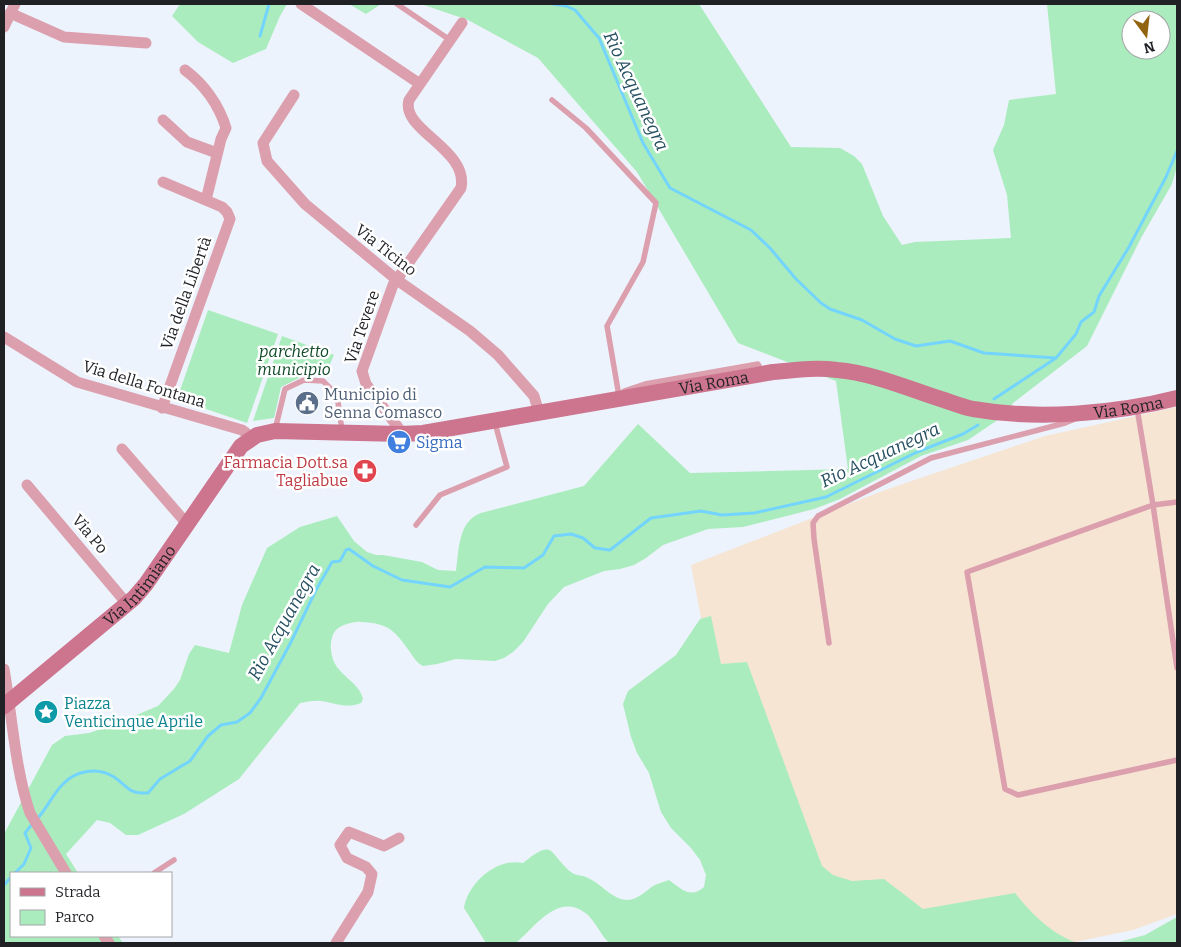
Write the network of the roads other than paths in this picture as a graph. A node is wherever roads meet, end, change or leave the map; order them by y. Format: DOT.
graph roads {
  1 [pos="300,4"];
  2 [pos="397,4"];
  3 [pos="12,8"];
  4 [pos="462,22"];
  5 [pos="4,27"];
  6 [pos="450,40"];
  7 [pos="146,43"];
  8 [pos="185,70"];
  9 [pos="420,84"];
  10 [pos="294,95"];
  11 [pos="552,100"];
  12 [pos="163,120"];
  13 [pos="217,153"];
  14 [pos="163,182"];
  15 [pos="206,200"];
  16 [pos="396,280"];
  17 [pos="4,337"];
  18 [pos="1177,398"];
  19 [pos="619,399"];
  20 [pos="162,408"];
  21 [pos="1137,408"];
  22 [pos="1088,412"];
  23 [pos="540,413"];
  24 [pos="494,420"];
  25 [pos="275,431"];
  26 [pos="342,432"];
  27 [pos="401,434"];
  28 [pos="250,440"];
  29 [pos="122,449"];
  30 [pos="27,484"];
  31 [pos="1177,502"];
  32 [pos="1153,505"];
  33 [pos="187,524"];
  34 [pos="416,525"];
  35 [pos="128,605"];
  36 [pos="829,643"];
  37 [pos="4,668"];
  38 [pos="1177,668"];
  39 [pos="6,704"];
  40 [pos="1177,760"];
  41 [pos="399,838"];
  42 [pos="174,860"];
  43 [pos="65,872"];
  44 [pos="156,872"];
  45 [pos="336,943"];
  1 -- 9 [label="street"];
  2 -- 6 [label="lane"];
  3 -- 5 [label="street"];
  3 -- 7 [label="street"];
  4 -- 6 [label="street"];
  6 -- 9 [label="street"];
  8 -- 13 [label="street"];
  9 -- 16 [label="street"];
  10 -- 16 [label="street, Via Ticino"];
  11 -- 19 [label="lane"];
  12 -- 13 [label="street"];
  13 -- 15 [label="street"];
  14 -- 15 [label="street, Via della Libertà"];
  15 -- 20 [label="street, Via della Libertà"];
  16 -- 23 [label="street, Via Ticino"];
  16 -- 27 [label="street, Via Tevere"];
  17 -- 20 [label="street, Via della Fontana"];
  18 -- 21 [label="street, Via Roma"];
  19 -- 22 [label="street, Via Roma"];
  19 -- 23 [label="street, Via Roma"];
  20 -- 28 [label="street, Via della Fontana"];
  21 -- 22 [label="street, Via Roma"];
  21 -- 32 [label="lane"];
  22 -- 36 [label="lane"];
  23 -- 24 [label="street, Via Roma"];
  24 -- 27 [label="street, Via Roma"];
  24 -- 34 [label="lane"];
  25 -- 26 [label="street, Via Roma"];
  25 -- 26 [label="lane"];
  25 -- 28 [label="street, Via Roma"];
  26 -- 27 [label="street, Via Roma"];
  28 -- 33 [label="street, Via Intimiano"];
  29 -- 33 [label="street"];
  30 -- 35 [label="street, Via Po"];
  31 -- 32 [label="lane"];
  32 -- 38 [label="lane"];
  32 -- 40 [label="lane"];
  33 -- 35 [label="street, Via Intimiano"];
  35 -- 39 [label="street, Via Intimiano"];
  37 -- 39 [label="street"];
  39 -- 43 [label="street"];
  41 -- 45 [label="street"];
  42 -- 44 [label="lane"];
}
